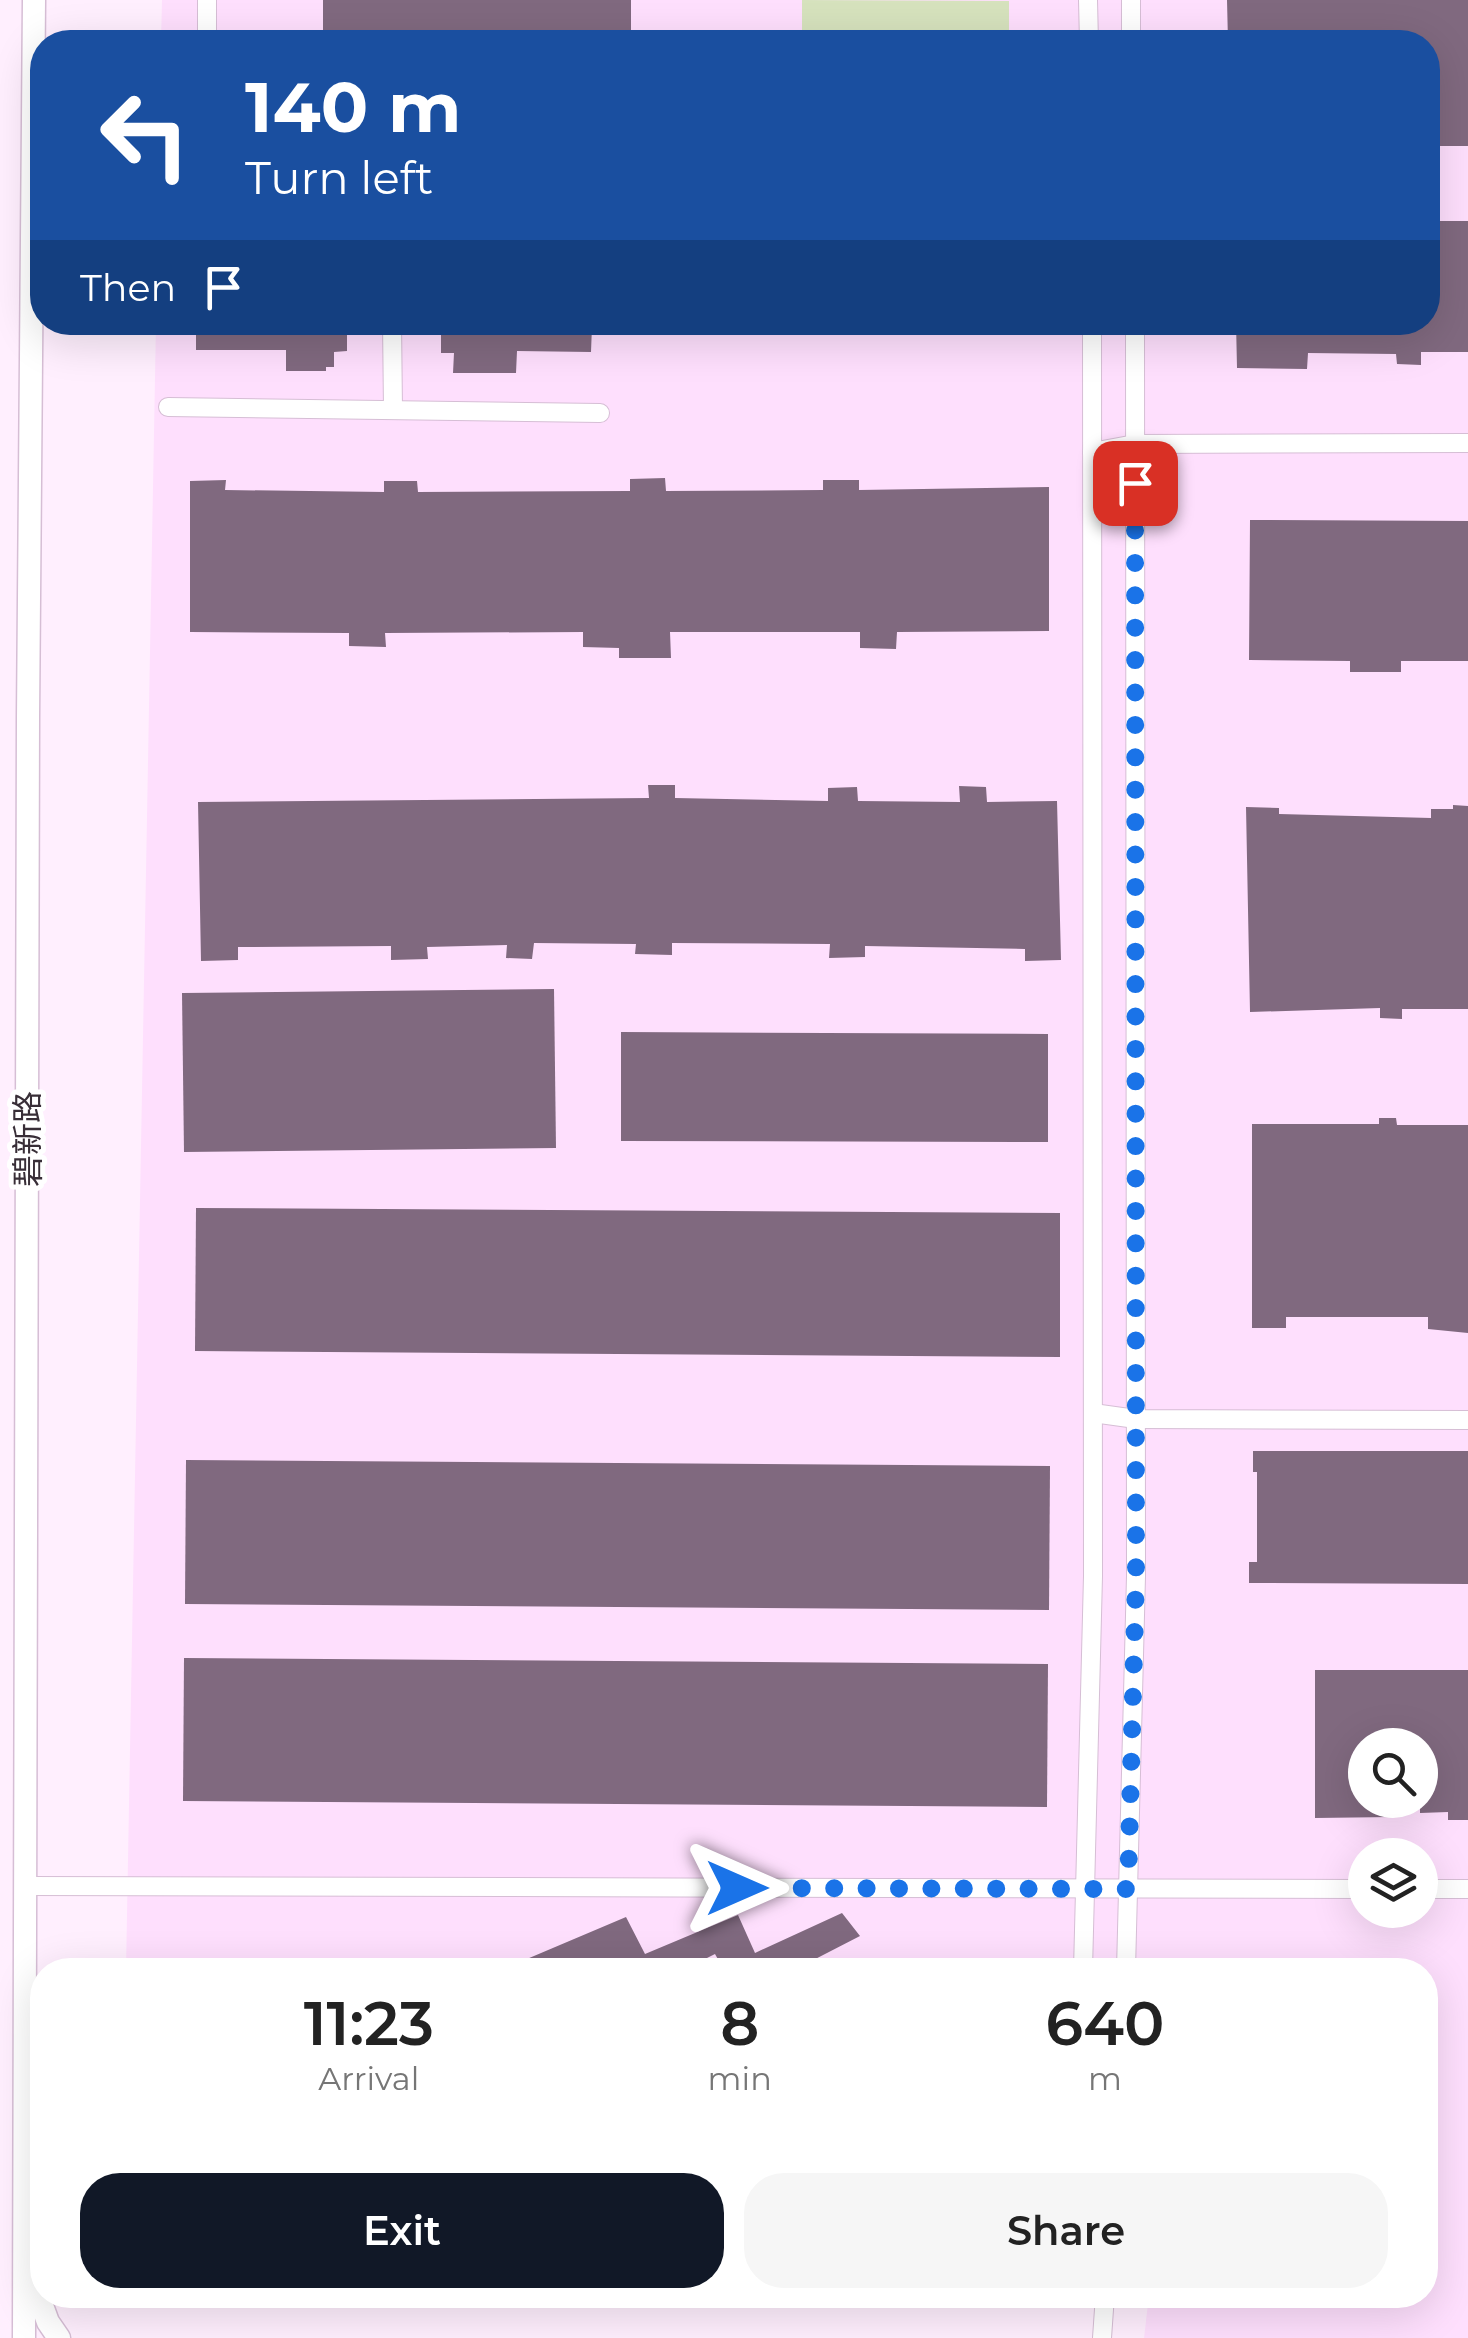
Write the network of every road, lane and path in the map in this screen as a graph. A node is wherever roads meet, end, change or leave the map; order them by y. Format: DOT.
graph roads {
  1 [pos="34,0"];
  2 [pos="207,0"];
  3 [pos="1088,0"];
  4 [pos="1130,0"];
  5 [pos="34,30"];
  6 [pos="207,30"];
  7 [pos="1089,30"];
  8 [pos="1131,30"];
  9 [pos="31,335"];
  10 [pos="392,335"];
  11 [pos="1092,335"];
  12 [pos="1134,335"];
  13 [pos="168,407"];
  14 [pos="393,410"];
  15 [pos="600,413"];
  16 [pos="1468,442"];
  17 [pos="1135,444"];
  18 [pos="1092,452"];
  19 [pos="1093,1413"];
  20 [pos="1136,1420"];
  21 [pos="1468,1420"];
  22 [pos="26,1886"];
  23 [pos="1128,1889"];
  24 [pos="1348,1889"];
  25 [pos="1438,1889"];
  26 [pos="1468,1889"];
  27 [pos="1085,1890"];
  28 [pos="1083,1958"];
  29 [pos="1126,1958"];
  30 [pos="25,2130"];
  31 [pos="0,2154"];
  32 [pos="25,2242"];
  33 [pos="30,2269"];
  34 [pos="42,2308"];
  35 [pos="1102,2308"];
  36 [pos="24,2338"];
  37 [pos="59,2338"];
  38 [pos="1102,2338"];
  1 -- 5 [label="main road, 碧新路"];
  2 -- 6 [label="street"];
  3 -- 7 [label="street"];
  4 -- 8 [label="street"];
  9 -- 22 [label="main road, 碧新路"];
  10 -- 14 [label="street"];
  11 -- 18 [label="street"];
  12 -- 17 [label="street"];
  13 -- 14 [label="street"];
  14 -- 15 [label="street"];
  16 -- 17 [label="street"];
  17 -- 18 [label="street"];
  17 -- 20 [label="street"];
  18 -- 19 [label="street"];
  19 -- 20 [label="street"];
  19 -- 27 [label="street"];
  20 -- 21 [label="street"];
  20 -- 23 [label="street"];
  22 -- 27 [label="street"];
  22 -- 30 [label="main road, 碧新路"];
  23 -- 24 [label="street"];
  23 -- 27 [label="street"];
  23 -- 29 [label="street"];
  25 -- 26 [label="street"];
  27 -- 28 [label="street"];
  30 -- 31 [label="main road"];
  30 -- 32 [label="main road, 碧新路"];
  32 -- 33 [label="main road"];
  32 -- 36 [label="main road, 碧新路"];
  34 -- 37 [label="main road"];
  35 -- 38 [label="street"];
}
